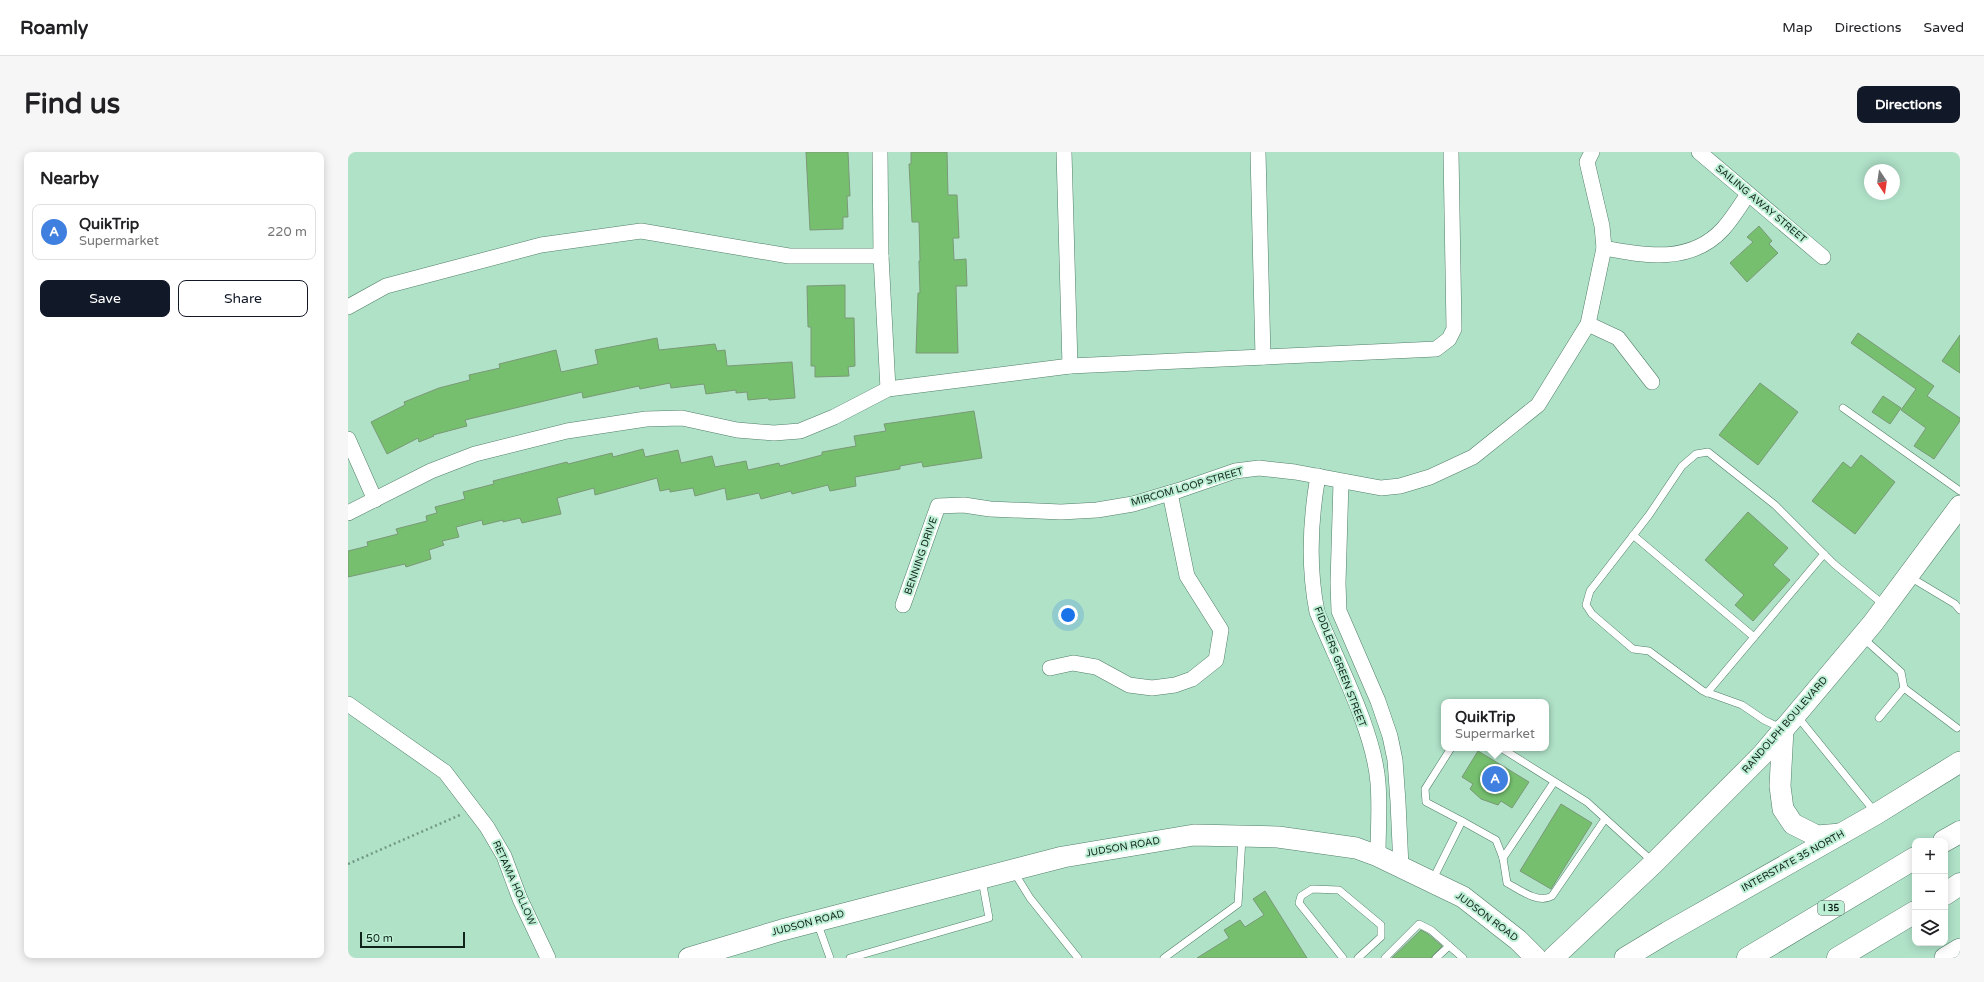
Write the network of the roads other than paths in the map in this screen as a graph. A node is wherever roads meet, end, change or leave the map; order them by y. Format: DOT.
graph roads {
  1 [pos="880,152"];
  2 [pos="1064,152"];
  3 [pos="1258,152"];
  4 [pos="1451,152"];
  5 [pos="1592,152"];
  6 [pos="1699,152"];
  7 [pos="1748,194"];
  8 [pos="1604,248"];
  9 [pos="880,256"];
  10 [pos="1823,257"];
  11 [pos="348,308"];
  12 [pos="1588,324"];
  13 [pos="1263,357"];
  14 [pos="1070,366"];
  15 [pos="1652,382"];
  16 [pos="888,389"];
  17 [pos="1843,408"];
  18 [pos="348,439"];
  19 [pos="1318,476"];
  20 [pos="1341,482"];
  21 [pos="1960,491"];
  22 [pos="1170,493"];
  23 [pos="375,500"];
  24 [pos="938,506"];
  25 [pos="1960,506"];
  26 [pos="348,513"];
  27 [pos="1633,535"];
  28 [pos="1824,554"];
  29 [pos="1908,576"];
  30 [pos="903,605"];
  31 [pos="1886,606"];
  32 [pos="1960,610"];
  33 [pos="1862,636"];
  34 [pos="1754,637"];
  35 [pos="1050,668"];
  36 [pos="1904,688"];
  37 [pos="1707,693"];
  38 [pos="348,704"];
  39 [pos="1879,718"];
  40 [pos="1789,722"];
  41 [pos="1958,728"];
  42 [pos="1449,751"];
  43 [pos="1506,751"];
  44 [pos="1960,762"];
  45 [pos="1554,782"];
  46 [pos="1876,814"];
  47 [pos="1605,819"];
  48 [pos="1462,821"];
  49 [pos="1960,832"];
  50 [pos="1841,834"];
  51 [pos="1242,836"];
  52 [pos="1948,839"];
  53 [pos="1378,856"];
  54 [pos="1503,858"];
  55 [pos="1912,860"];
  56 [pos="1654,863"];
  57 [pos="1400,867"];
  58 [pos="1013,870"];
  59 [pos="982,878"];
  60 [pos="1432,882"];
  61 [pos="1960,884"];
  62 [pos="1948,892"];
  63 [pos="1912,914"];
  64 [pos="816,921"];
  65 [pos="1449,946"];
  66 [pos="1960,949"];
  67 [pos="548,958"];
  68 [pos="689,958"];
  69 [pos="830,958"];
  70 [pos="850,958"];
  71 [pos="1078,958"];
  72 [pos="1164,958"];
  73 [pos="1343,958"];
  74 [pos="1358,958"];
  75 [pos="1385,958"];
  76 [pos="1436,958"];
  77 [pos="1463,958"];
  78 [pos="1536,958"];
  79 [pos="1552,958"];
  80 [pos="1625,958"];
  81 [pos="1748,958"];
  82 [pos="1838,958"];
  83 [pos="1945,958"];
  1 -- 9 [label="street"];
  2 -- 14 [label="street"];
  3 -- 13 [label="street"];
  4 -- 13 [label="street"];
  5 -- 8 [label="street, MIRCOM LOOP STREET"];
  6 -- 7 [label="street, SAILING AWAY STREET"];
  7 -- 8 [label="street"];
  7 -- 10 [label="street, SAILING AWAY STREET"];
  8 -- 12 [label="street, MIRCOM LOOP STREET"];
  9 -- 11 [label="street"];
  9 -- 16 [label="street"];
  12 -- 15 [label="street"];
  12 -- 20 [label="street, MIRCOM LOOP STREET"];
  13 -- 14 [label="street"];
  14 -- 16 [label="street"];
  16 -- 23 [label="street"];
  17 -- 21 [label="lane"];
  18 -- 23 [label="street"];
  19 -- 20 [label="street, MIRCOM LOOP STREET"];
  19 -- 22 [label="street, MIRCOM LOOP STREET"];
  19 -- 53 [label="street, FIDDLERS GREEN STREET"];
  20 -- 57 [label="street, FIDDLERS GREEN STREET"];
  22 -- 24 [label="street, MIRCOM LOOP STREET"];
  22 -- 35 [label="street"];
  23 -- 26 [label="street"];
  24 -- 30 [label="street, BENNING DRIVE"];
  25 -- 29 [label="main road, RANDOLPH BOULEVARD"];
  27 -- 28 [label="lane"];
  27 -- 34 [label="lane"];
  27 -- 37 [label="lane"];
  28 -- 31 [label="lane"];
  28 -- 34 [label="lane"];
  29 -- 31 [label="main road, RANDOLPH BOULEVARD"];
  29 -- 32 [label="lane"];
  31 -- 33 [label="main road, RANDOLPH BOULEVARD"];
  33 -- 36 [label="lane"];
  33 -- 40 [label="main road, RANDOLPH BOULEVARD"];
  34 -- 37 [label="lane"];
  36 -- 39 [label="lane"];
  36 -- 41 [label="lane"];
  37 -- 40 [label="lane"];
  38 -- 67 [label="street, RETAMA HOLLOW"];
  40 -- 46 [label="lane"];
  40 -- 50 [label="main road"];
  40 -- 56 [label="main road, RANDOLPH BOULEVARD"];
  42 -- 48 [label="lane"];
  43 -- 45 [label="lane"];
  44 -- 46 [label="main road, INTERSTATE 35 NORTH"];
  45 -- 47 [label="lane"];
  45 -- 54 [label="lane"];
  46 -- 50 [label="main road, INTERSTATE 35 NORTH"];
  47 -- 54 [label="lane"];
  47 -- 56 [label="lane"];
  48 -- 54 [label="lane"];
  48 -- 60 [label="lane"];
  49 -- 52 [label="highway"];
  50 -- 80 [label="main road, INTERSTATE 35 NORTH"];
  51 -- 53 [label="main road, JUDSON ROAD"];
  51 -- 58 [label="main road, JUDSON ROAD"];
  51 -- 72 [label="lane"];
  53 -- 57 [label="main road, JUDSON ROAD"];
  55 -- 81 [label="highway, I 35"];
  56 -- 79 [label="main road, RANDOLPH BOULEVARD"];
  57 -- 60 [label="main road, JUDSON ROAD"];
  58 -- 59 [label="main road, JUDSON ROAD"];
  58 -- 71 [label="lane"];
  59 -- 64 [label="main road, JUDSON ROAD"];
  59 -- 70 [label="lane"];
  60 -- 78 [label="main road, JUDSON ROAD"];
  61 -- 62 [label="highway"];
  63 -- 82 [label="highway"];
  64 -- 68 [label="main road, JUDSON ROAD"];
  64 -- 69 [label="lane"];
  65 -- 75 [label="lane"];
  65 -- 76 [label="lane"];
  65 -- 77 [label="lane"];
  66 -- 83 [label="main road"];
  73 -- 74 [label="lane"];
}
